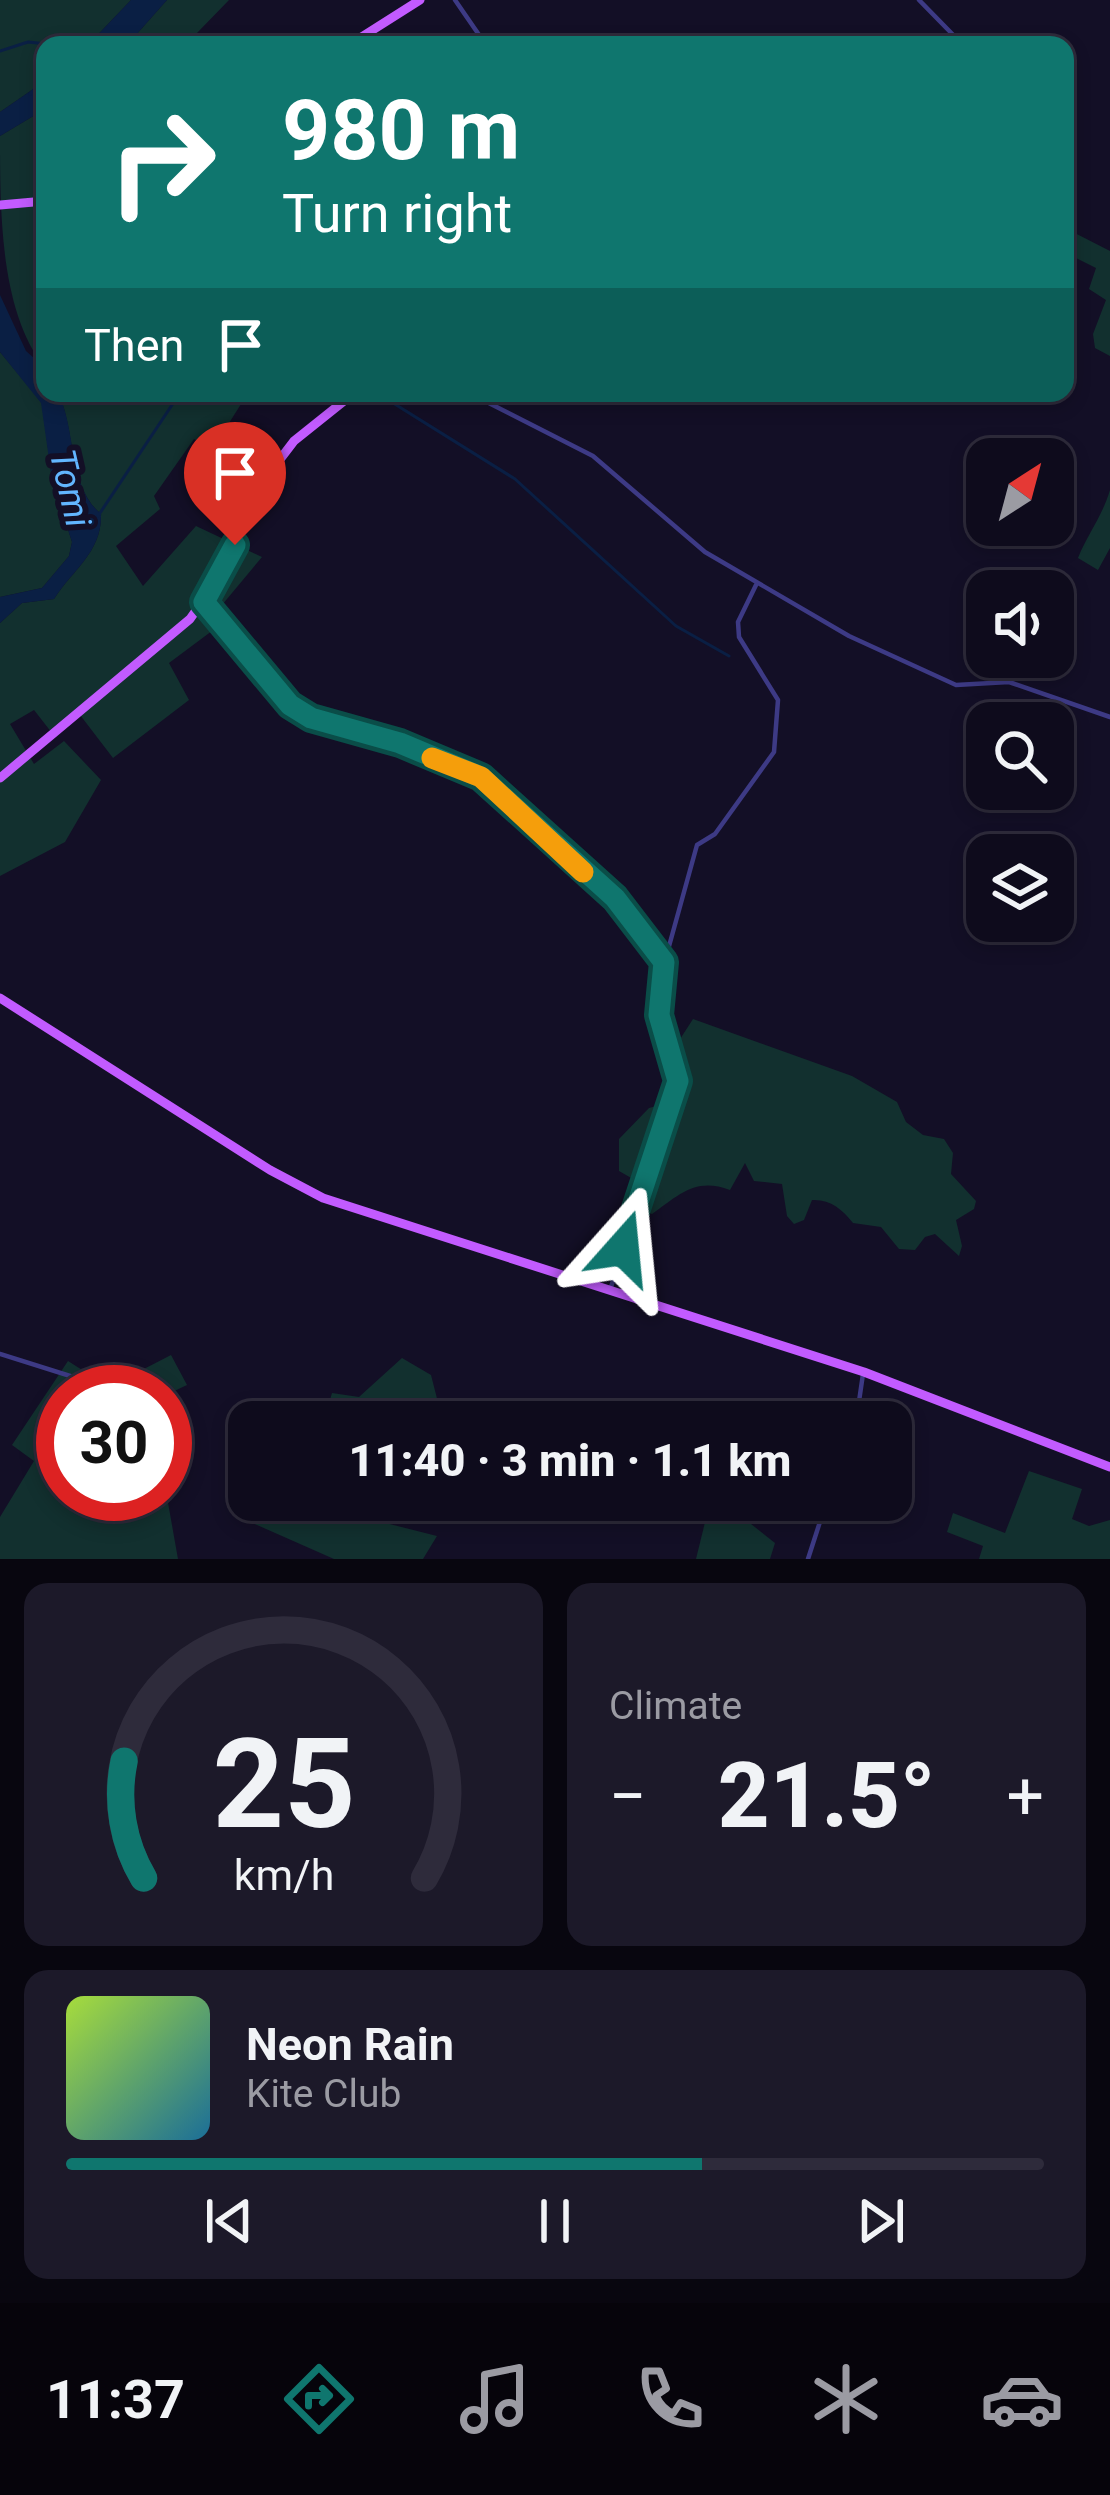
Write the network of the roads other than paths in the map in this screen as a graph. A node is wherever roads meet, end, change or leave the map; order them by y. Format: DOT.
graph roads {
  1 [pos="420,0"];
  2 [pos="455,0"];
  3 [pos="920,0"];
  4 [pos="364,36"];
  5 [pos="480,36"];
  6 [pos="954,36"];
  7 [pos="36,202"];
  8 [pos="0,205"];
  9 [pos="343,402"];
  10 [pos="487,402"];
  11 [pos="756,585"];
  12 [pos="204,602"];
  13 [pos="1110,718"];
  14 [pos="0,778"];
  15 [pos="664,962"];
  16 [pos="0,998"];
  17 [pos="610,1290"];
  18 [pos="0,1354"];
  19 [pos="36,1365"];
  20 [pos="864,1372"];
  21 [pos="859,1401"];
  22 [pos="1110,1467"];
  23 [pos="820,1521"];
  24 [pos="808,1559"];
  1 -- 4 [label="main road"];
  2 -- 5 [label="street"];
  3 -- 6 [label="street"];
  7 -- 8 [label="main road"];
  9 -- 12 [label="main road"];
  10 -- 11 [label="street"];
  11 -- 13 [label="street"];
  11 -- 15 [label="street"];
  12 -- 14 [label="main road"];
  12 -- 15 [label="street"];
  15 -- 17 [label="street"];
  16 -- 17 [label="main road"];
  17 -- 20 [label="main road"];
  18 -- 19 [label="street"];
  20 -- 21 [label="street"];
  20 -- 22 [label="main road"];
  23 -- 24 [label="street"];
}
